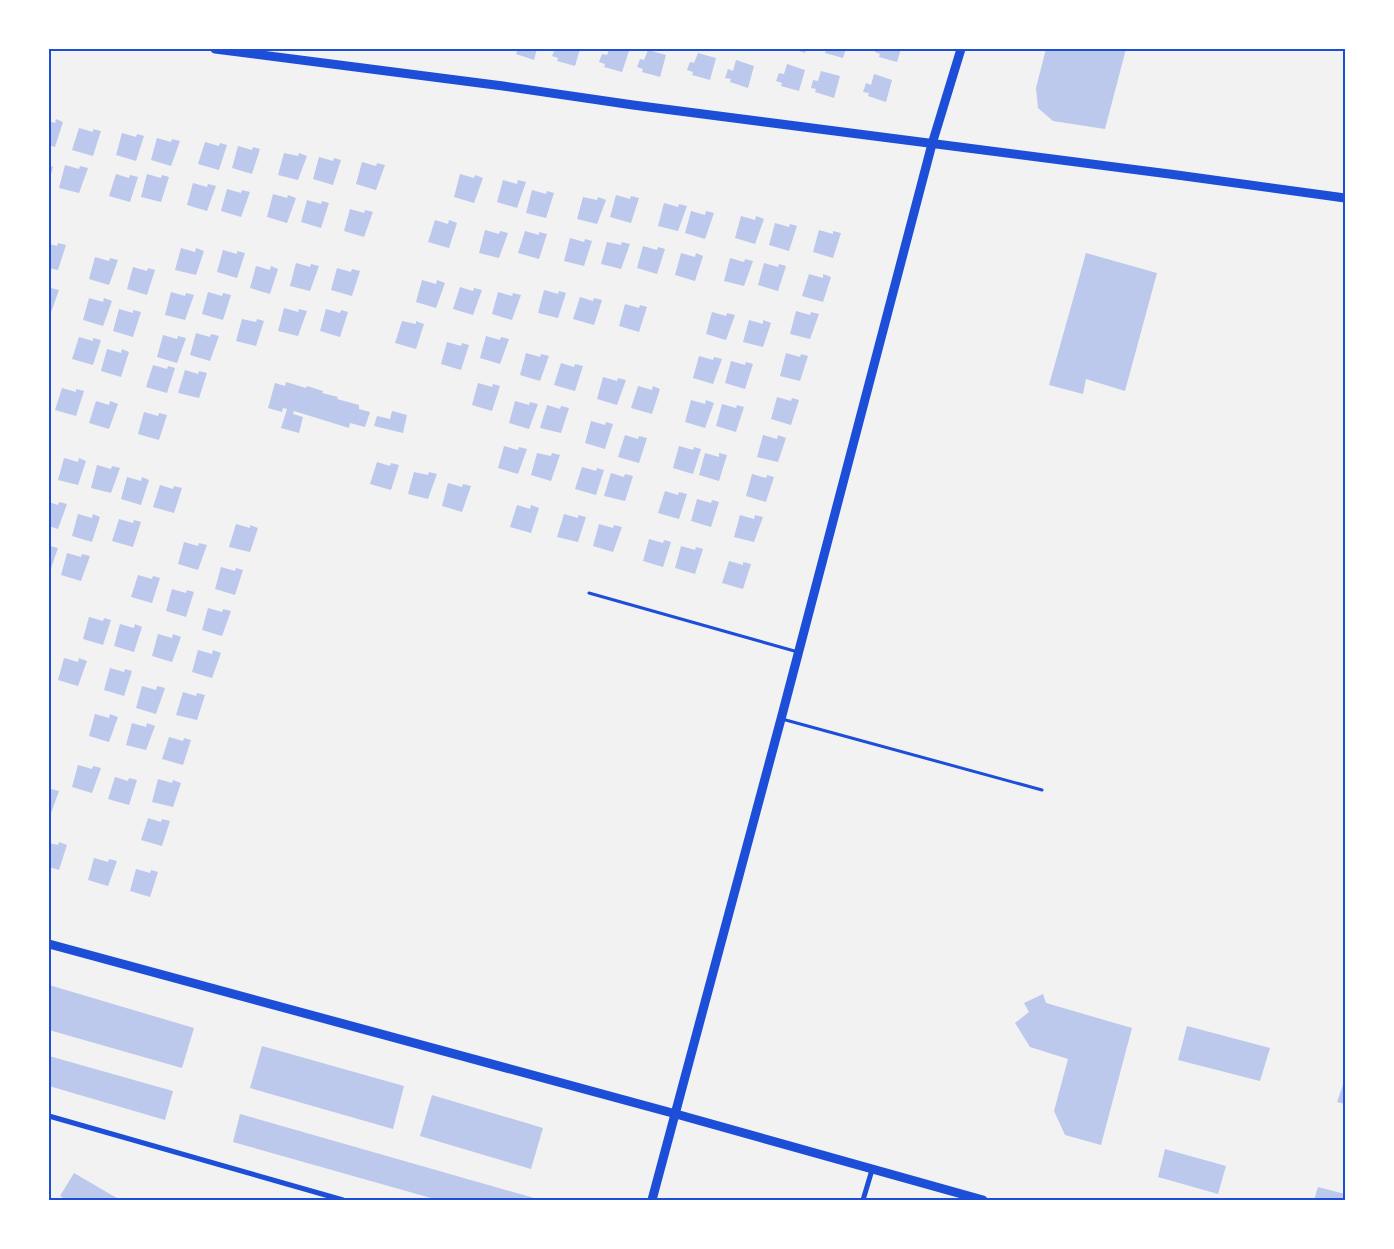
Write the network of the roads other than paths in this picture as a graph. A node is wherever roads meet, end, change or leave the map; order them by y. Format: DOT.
graph roads {
  1 [pos="215,49"];
  2 [pos="961,49"];
  3 [pos="932,144"];
  4 [pos="1345,198"];
  5 [pos="589,593"];
  6 [pos="799,652"];
  7 [pos="781,719"];
  8 [pos="1042,790"];
  9 [pos="49,944"];
  10 [pos="676,1114"];
  11 [pos="49,1116"];
  12 [pos="872,1170"];
  13 [pos="343,1200"];
  14 [pos="652,1200"];
  15 [pos="863,1200"];
  16 [pos="983,1200"];
  1 -- 3 [label="main road"];
  2 -- 3 [label="main road"];
  3 -- 4 [label="main road"];
  3 -- 6 [label="main road"];
  5 -- 6 [label="lane"];
  6 -- 7 [label="main road"];
  7 -- 8 [label="lane"];
  7 -- 10 [label="main road"];
  9 -- 10 [label="main road"];
  10 -- 12 [label="main road"];
  10 -- 14 [label="main road"];
  11 -- 13 [label="street"];
  12 -- 15 [label="street"];
  12 -- 16 [label="main road"];
}
